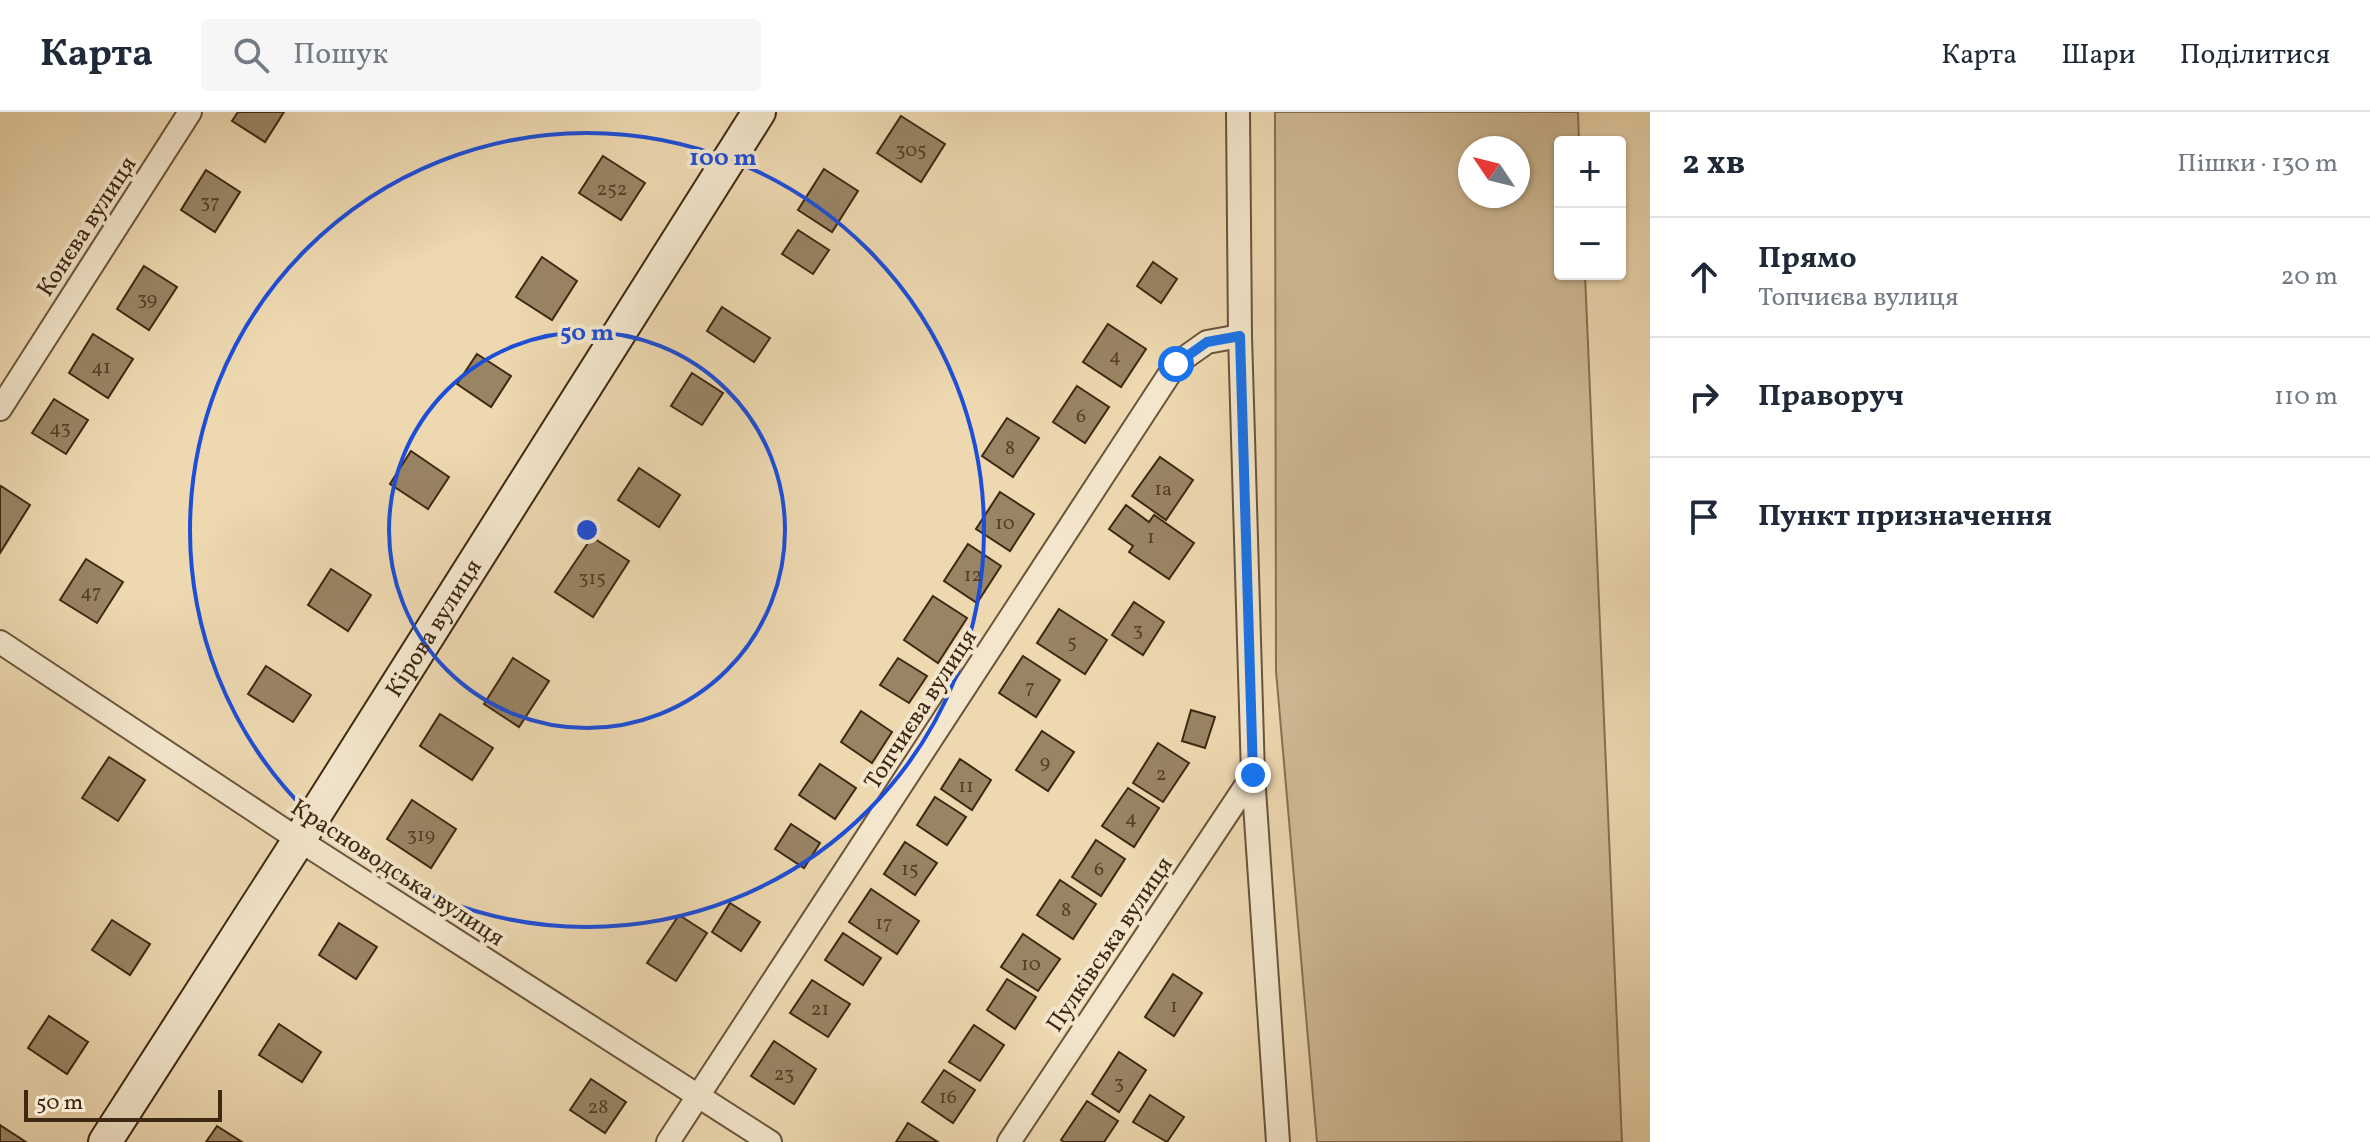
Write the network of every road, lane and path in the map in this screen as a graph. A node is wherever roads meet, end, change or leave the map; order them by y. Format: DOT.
graph roads {
  1 [pos="190,112"];
  2 [pos="759,112"];
  3 [pos="1238,112"];
  4 [pos="1240,336"];
  5 [pos="0,409"];
  6 [pos="0,642"];
  7 [pos="1253,775"];
  8 [pos="299,840"];
  9 [pos="699,1095"];
  10 [pos="105,1142"];
  11 [pos="668,1142"];
  12 [pos="770,1142"];
  13 [pos="1009,1142"];
  14 [pos="1278,1142"];
  1 -- 5 [label="street, Конєва вулиця"];
  2 -- 8 [label="main road, Кірова вулиця"];
  3 -- 4 [label="street"];
  4 -- 7 [label="street"];
  4 -- 9 [label="street, Топчиєва вулиця"];
  6 -- 8 [label="street, Красноводська вулиця"];
  7 -- 13 [label="street, Пулківська вулиця"];
  7 -- 14 [label="street"];
  8 -- 9 [label="street, Красноводська вулиця"];
  8 -- 10 [label="main road, Кірова вулиця"];
  9 -- 11 [label="street, Топчиєва вулиця"];
  9 -- 12 [label="street, Красноводська вулиця"];
}
